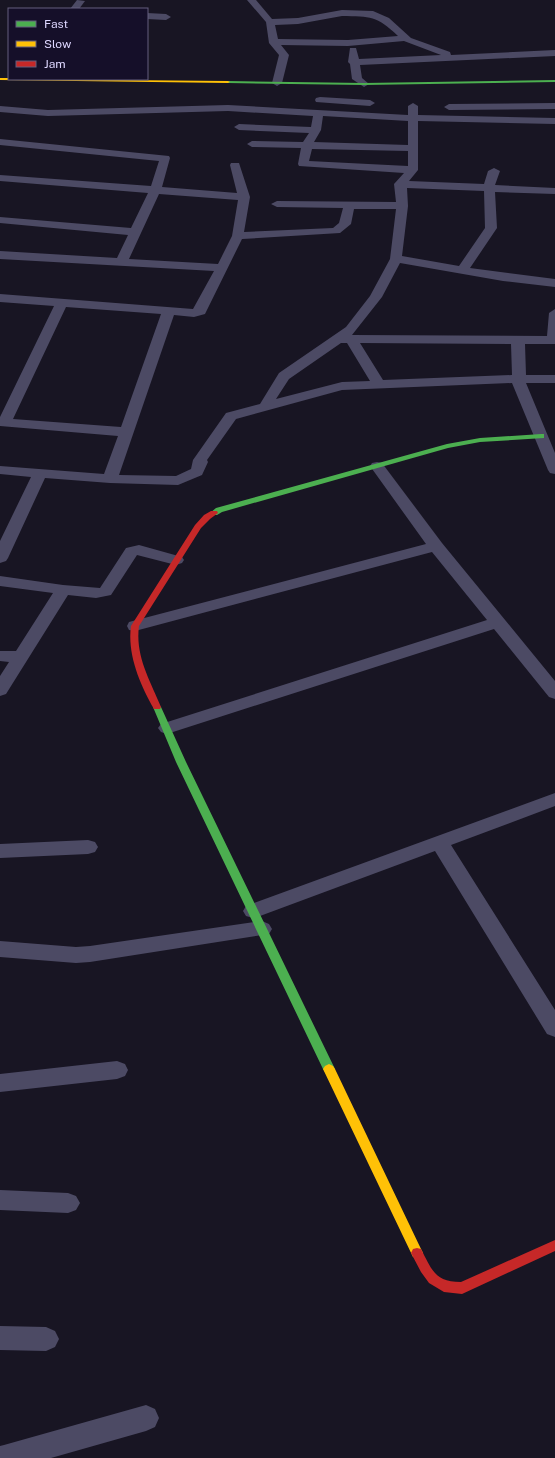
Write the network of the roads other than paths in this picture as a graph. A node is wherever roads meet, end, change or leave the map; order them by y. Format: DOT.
graph roads {
  1 [pos="251,0"];
  2 [pos="81,1"];
  3 [pos="75,8"];
  4 [pos="148,16"];
  5 [pos="166,18"];
  6 [pos="270,22"];
  7 [pos="406,38"];
  8 [pos="274,42"];
  9 [pos="353,43"];
  10 [pos="555,53"];
  11 [pos="454,56"];
  12 [pos="353,62"];
  13 [pos="90,80"];
  14 [pos="555,81"];
  15 [pos="277,83"];
  16 [pos="364,84"];
  17 [pos="320,100"];
  18 [pos="382,104"];
  19 [pos="436,106"];
  20 [pos="555,106"];
  21 [pos="543,107"];
  22 [pos="0,109"];
  23 [pos="413,109"];
  24 [pos="318,113"];
  25 [pos="553,121"];
  26 [pos="239,127"];
  27 [pos="316,130"];
  28 [pos="555,132"];
  29 [pos="0,142"];
  30 [pos="252,144"];
  31 [pos="307,145"];
  32 [pos="414,148"];
  33 [pos="234,165"];
  34 [pos="413,170"];
  35 [pos="494,170"];
  36 [pos="0,178"];
  37 [pos="400,184"];
  38 [pos="489,188"];
  39 [pos="155,191"];
  40 [pos="555,191"];
  41 [pos="244,197"];
  42 [pos="277,204"];
  43 [pos="349,205"];
  44 [pos="402,206"];
  45 [pos="0,220"];
  46 [pos="136,232"];
  47 [pos="238,236"];
  48 [pos="1,256"];
  49 [pos="396,259"];
  50 [pos="121,262"];
  51 [pos="223,268"];
  52 [pos="463,269"];
  53 [pos="555,282"];
  54 [pos="0,298"];
  55 [pos="62,302"];
  56 [pos="169,311"];
  57 [pos="555,313"];
  58 [pos="344,339"];
  59 [pos="518,340"];
  60 [pos="554,340"];
  61 [pos="518,378"];
  62 [pos="555,379"];
  63 [pos="379,384"];
  64 [pos="258,410"];
  65 [pos="2,423"];
  66 [pos="126,432"];
  67 [pos="541,436"];
  68 [pos="377,466"];
  69 [pos="0,470"];
  70 [pos="555,470"];
  71 [pos="40,474"];
  72 [pos="110,478"];
  73 [pos="436,546"];
  74 [pos="0,558"];
  75 [pos="171,559"];
  76 [pos="0,581"];
  77 [pos="63,590"];
  78 [pos="498,622"];
  79 [pos="135,626"];
  80 [pos="0,656"];
  81 [pos="21,657"];
  82 [pos="1,688"];
  83 [pos="555,693"];
  84 [pos="166,728"];
  85 [pos="555,799"];
  86 [pos="439,842"];
  87 [pos="88,846"];
  88 [pos="0,851"];
  89 [pos="253,911"];
  90 [pos="262,929"];
  91 [pos="0,949"];
  92 [pos="555,1028"];
  93 [pos="117,1070"];
  94 [pos="0,1084"];
  95 [pos="0,1200"];
  96 [pos="68,1202"];
  97 [pos="555,1245"];
  98 [pos="0,1338"];
  99 [pos="46,1339"];
  100 [pos="146,1418"];
  101 [pos="4,1458"];
  1 -- 6 [label="street"];
  2 -- 3 [label="street"];
  4 -- 5 [label="street"];
  6 -- 7 [label="street"];
  6 -- 8 [label="street"];
  7 -- 9 [label="street"];
  7 -- 11 [label="street"];
  8 -- 9 [label="street"];
  8 -- 15 [label="street"];
  9 -- 12 [label="street"];
  10 -- 11 [label="street"];
  11 -- 12 [label="street"];
  12 -- 16 [label="street"];
  13 -- 15 [label="street"];
  14 -- 16 [label="street"];
  15 -- 16 [label="street"];
  17 -- 18 [label="street"];
  19 -- 21 [label="street"];
  20 -- 21 [label="street"];
  21 -- 25 [label="street"];
  22 -- 24 [label="street"];
  23 -- 24 [label="street"];
  23 -- 25 [label="street"];
  23 -- 32 [label="street"];
  24 -- 27 [label="street"];
  25 -- 28 [label="street"];
  26 -- 27 [label="street"];
  27 -- 31 [label="street"];
  29 -- 39 [label="street"];
  30 -- 31 [label="street"];
  31 -- 32 [label="street"];
  31 -- 34 [label="street"];
  32 -- 34 [label="street"];
  33 -- 41 [label="street"];
  34 -- 37 [label="street"];
  35 -- 38 [label="street"];
  36 -- 39 [label="street"];
  37 -- 38 [label="street"];
  37 -- 44 [label="street"];
  38 -- 40 [label="street"];
  38 -- 52 [label="street"];
  39 -- 41 [label="street"];
  39 -- 46 [label="street"];
  41 -- 47 [label="street"];
  42 -- 43 [label="street"];
  43 -- 44 [label="street"];
  43 -- 47 [label="street"];
  44 -- 49 [label="street"];
  45 -- 46 [label="street"];
  46 -- 50 [label="street"];
  47 -- 51 [label="street"];
  48 -- 50 [label="street"];
  49 -- 52 [label="street"];
  49 -- 58 [label="street"];
  50 -- 51 [label="street"];
  51 -- 56 [label="street"];
  52 -- 53 [label="street"];
  54 -- 55 [label="street"];
  55 -- 56 [label="street"];
  55 -- 65 [label="street"];
  56 -- 66 [label="street"];
  57 -- 60 [label="street"];
  58 -- 59 [label="street"];
  58 -- 63 [label="street"];
  58 -- 64 [label="street"];
  59 -- 60 [label="street"];
  59 -- 61 [label="street"];
  61 -- 62 [label="street"];
  61 -- 63 [label="street"];
  61 -- 67 [label="street"];
  63 -- 64 [label="street"];
  64 -- 72 [label="street"];
  65 -- 66 [label="street"];
  66 -- 72 [label="street"];
  67 -- 68 [label="street"];
  67 -- 70 [label="street"];
  68 -- 73 [label="street"];
  68 -- 75 [label="street"];
  69 -- 71 [label="street"];
  71 -- 72 [label="street"];
  71 -- 74 [label="street"];
  73 -- 78 [label="street"];
  73 -- 79 [label="street"];
  75 -- 77 [label="street"];
  75 -- 79 [label="street"];
  76 -- 77 [label="street"];
  77 -- 81 [label="street"];
  78 -- 83 [label="street"];
  78 -- 84 [label="street"];
  79 -- 84 [label="street"];
  80 -- 81 [label="street"];
  81 -- 82 [label="street"];
  84 -- 89 [label="street"];
  85 -- 86 [label="street"];
  86 -- 89 [label="street"];
  86 -- 92 [label="street"];
  87 -- 88 [label="street"];
  89 -- 90 [label="street"];
  90 -- 91 [label="street"];
  90 -- 97 [label="street"];
  93 -- 94 [label="street"];
  95 -- 96 [label="street"];
  98 -- 99 [label="street"];
  100 -- 101 [label="street"];
}
